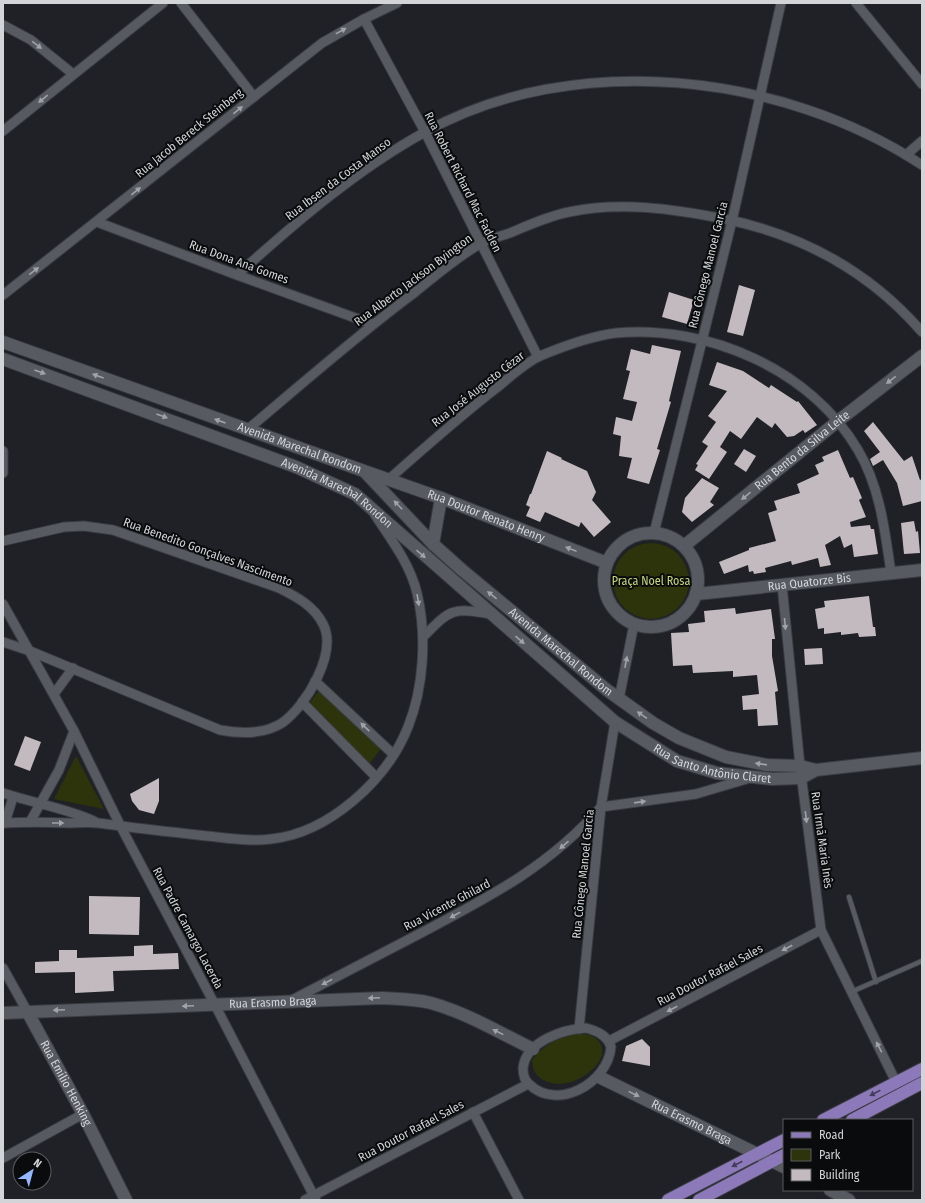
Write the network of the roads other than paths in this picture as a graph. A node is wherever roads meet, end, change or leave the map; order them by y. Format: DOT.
graph roads {
  1 [pos="163,3"];
  2 [pos="181,3"];
  3 [pos="397,3"];
  4 [pos="781,3"];
  5 [pos="856,3"];
  6 [pos="364,19"];
  7 [pos="3,25"];
  8 [pos="73,74"];
  9 [pos="922,84"];
  10 [pos="254,97"];
  11 [pos="761,97"];
  12 [pos="3,130"];
  13 [pos="425,132"];
  14 [pos="922,141"];
  15 [pos="906,155"];
  16 [pos="922,165"];
  17 [pos="732,221"];
  18 [pos="97,222"];
  19 [pos="481,244"];
  20 [pos="237,275"];
  21 [pos="3,295"];
  22 [pos="372,324"];
  23 [pos="922,332"];
  24 [pos="702,341"];
  25 [pos="3,342"];
  26 [pos="922,356"];
  27 [pos="538,357"];
  28 [pos="3,359"];
  29 [pos="838,421"];
  30 [pos="247,430"];
  31 [pos="3,451"];
  32 [pos="364,472"];
  33 [pos="3,474"];
  34 [pos="388,480"];
  35 [pos="442,498"];
  36 [pos="368,505"];
  37 [pos="654,533"];
  38 [pos="3,541"];
  39 [pos="433,544"];
  40 [pos="684,546"];
  41 [pos="607,563"];
  42 [pos="922,570"];
  43 [pos="891,573"];
  44 [pos="782,585"];
  45 [pos="697,594"];
  46 [pos="3,604"];
  47 [pos="490,614"];
  48 [pos="634,624"];
  49 [pos="422,637"];
  50 [pos="3,642"];
  51 [pos="30,651"];
  52 [pos="73,668"];
  53 [pos="315,681"];
  54 [pos="54,694"];
  55 [pos="619,700"];
  56 [pos="302,702"];
  57 [pos="616,722"];
  58 [pos="74,731"];
  59 [pos="393,754"];
  60 [pos="922,758"];
  61 [pos="800,766"];
  62 [pos="816,770"];
  63 [pos="376,777"];
  64 [pos="751,778"];
  65 [pos="801,778"];
  66 [pos="3,793"];
  67 [pos="13,797"];
  68 [pos="39,805"];
  69 [pos="602,807"];
  70 [pos="30,822"];
  71 [pos="4,823"];
  72 [pos="97,823"];
  73 [pos="120,827"];
  74 [pos="849,896"];
  75 [pos="821,930"];
  76 [pos="922,961"];
  77 [pos="3,968"];
  78 [pos="876,982"];
  79 [pos="851,992"];
  80 [pos="289,1002"];
  81 [pos="215,1005"];
  82 [pos="27,1011"];
  83 [pos="3,1013"];
  84 [pos="579,1028"];
  85 [pos="609,1041"];
  86 [pos="533,1049"];
  87 [pos="922,1069"];
  88 [pos="599,1077"];
  89 [pos="896,1082"];
  90 [pos="922,1083"];
  91 [pos="528,1084"];
  92 [pos="473,1112"];
  93 [pos="83,1114"];
  94 [pos="825,1119"];
  95 [pos="854,1119"];
  96 [pos="783,1141"];
  97 [pos="758,1154"];
  98 [pos="3,1158"];
  99 [pos="780,1161"];
  100 [pos="832,1191"];
  101 [pos="716,1196"];
  102 [pos="315,1198"];
  103 [pos="126,1200"];
  104 [pos="305,1200"];
  105 [pos="520,1200"];
  106 [pos="668,1200"];
  107 [pos="699,1200"];
  108 [pos="849,1200"];
  1 -- 8 [label="street"];
  2 -- 10 [label="street"];
  3 -- 6 [label="street, Rua Jacob Bereck Steinberg"];
  4 -- 11 [label="street, Rua Cônego Manoel Garcia"];
  5 -- 9 [label="street"];
  10 -- 6 [label="street, Rua Jacob Bereck Steinberg, one-way"];
  6 -- 13 [label="street, Rua Robert Richard Mac Fadden"];
  7 -- 8 [label="street, one-way"];
  8 -- 12 [label="street, one-way"];
  18 -- 10 [label="street, Rua Jacob Bereck Steinberg, one-way"];
  11 -- 13 [label="street, Rua Ibsen da Costa Manso"];
  11 -- 15 [label="street, Rua Ibsen da Costa Manso"];
  11 -- 17 [label="street, Rua Cônego Manoel Garcia"];
  13 -- 19 [label="street, Rua Robert Richard Mac Fadden"];
  13 -- 20 [label="street, Rua Ibsen da Costa Manso"];
  14 -- 15 [label="street"];
  15 -- 16 [label="street, Rua Ibsen da Costa Manso"];
  17 -- 19 [label="street, Rua Alberto Jackson Byington"];
  17 -- 23 [label="street, Rua Alberto Jackson Byington"];
  17 -- 24 [label="street, Rua Cônego Manoel Garcia"];
  18 -- 20 [label="street, Rua Dona Ana Gomes"];
  21 -- 18 [label="street, Rua Jacob Bereck Steinberg, one-way"];
  19 -- 22 [label="street, Rua Alberto Jackson Byington"];
  19 -- 27 [label="street, Rua Robert Richard Mac Fadden"];
  20 -- 22 [label="street, Rua Dona Ana Gomes"];
  22 -- 30 [label="street, Rua Alberto Jackson Byington"];
  24 -- 27 [label="street, Rua José Augusto Cézar"];
  24 -- 29 [label="street, Rua José Augusto Cézar"];
  24 -- 37 [label="street, Rua Cônego Manoel Garcia"];
  30 -- 25 [label="main road, Avenida Marechal Rondom, one-way"];
  26 -- 29 [label="main road, Rua Bento da Silva Leite, one-way"];
  27 -- 34 [label="street, Rua José Augusto Cézar"];
  28 -- 36 [label="main road, Avenida Marechal Rondon, one-way"];
  29 -- 40 [label="main road, Rua Bento da Silva Leite, one-way"];
  29 -- 43 [label="street, Rua José Augusto Cézar"];
  30 -- 32 [label="main road, Avenida Marechal Rondom"];
  31 -- 33 [label="street"];
  32 -- 34 [label="main road, Rua Doutor Renato Henry"];
  39 -- 32 [label="main road, Avenida Marechal Rondom, one-way"];
  34 -- 35 [label="main road, Rua Doutor Renato Henry"];
  35 -- 39 [label="main road"];
  41 -- 35 [label="main road, Rua Doutor Renato Henry, one-way"];
  36 -- 47 [label="main road, Avenida Marechal Rondon, one-way"];
  36 -- 49 [label="street, one-way"];
  37 -- 40 [label="main road"];
  37 -- 41 [label="main road"];
  38 -- 53 [label="street, Rua Benedito Gonçalves Nascimento"];
  55 -- 39 [label="main road, Avenida Marechal Rondom, one-way"];
  40 -- 45 [label="main road"];
  41 -- 48 [label="main road"];
  42 -- 43 [label="main road, Rua Quatorze Bis"];
  43 -- 44 [label="main road, Rua Quatorze Bis"];
  44 -- 45 [label="main road, Rua Quatorze Bis"];
  44 -- 61 [label="street, Rua Irmã Maria Inês, one-way"];
  45 -- 48 [label="main road"];
  46 -- 51 [label="street, Rua Padre Camargo Lacerda"];
  47 -- 49 [label="street"];
  47 -- 57 [label="main road, Avenida Marechal Rondon, one-way"];
  55 -- 48 [label="street, one-way"];
  49 -- 59 [label="street"];
  50 -- 51 [label="street, Rua Benedito Gonçalves Nascimento"];
  51 -- 52 [label="street, Rua Benedito Gonçalves Nascimento"];
  51 -- 54 [label="street, Rua Padre Camargo Lacerda"];
  52 -- 54 [label="street"];
  52 -- 56 [label="street, Rua Benedito Gonçalves Nascimento"];
  53 -- 56 [label="street, Rua Benedito Gonçalves Nascimento"];
  59 -- 53 [label="street, one-way"];
  54 -- 58 [label="street, Rua Padre Camargo Lacerda"];
  61 -- 55 [label="main road, Rua Santo Antônio Claret, one-way"];
  56 -- 63 [label="street"];
  57 -- 64 [label="main road, Rua Santo Antônio Claret"];
  57 -- 69 [label="street, Rua Cônego Manoel Garcia"];
  58 -- 68 [label="street"];
  58 -- 73 [label="street, Rua Padre Camargo Lacerda"];
  59 -- 63 [label="street"];
  60 -- 62 [label="main road, Rua Santo Antônio Claret"];
  61 -- 62 [label="main road, Rua Santo Antônio Claret"];
  61 -- 65 [label="street, Rua Irmã Maria Inês"];
  62 -- 65 [label="main road, Rua Santo Antônio Claret"];
  63 -- 73 [label="street"];
  64 -- 65 [label="main road, Rua Santo Antônio Claret"];
  69 -- 64 [label="street, one-way"];
  65 -- 75 [label="street, Rua Irmã Maria Inês, one-way"];
  66 -- 67 [label="street"];
  67 -- 68 [label="street"];
  67 -- 71 [label="street"];
  68 -- 70 [label="street"];
  68 -- 72 [label="street"];
  69 -- 80 [label="street, Rua Vicente Ghilard, one-way"];
  69 -- 84 [label="street, Rua Cônego Manoel Garcia"];
  70 -- 71 [label="street"];
  70 -- 72 [label="street, one-way"];
  72 -- 73 [label="street"];
  73 -- 81 [label="street, Rua Padre Camargo Lacerda"];
  74 -- 78 [label="lane"];
  75 -- 79 [label="street, Rua Irmã Maria Inês"];
  75 -- 85 [label="street, Rua Doutor Rafael Sales, one-way"];
  76 -- 78 [label="lane"];
  77 -- 82 [label="street, Rua Emílio Henking"];
  78 -- 79 [label="lane"];
  89 -- 79 [label="street, Rua Irmã Maria Inês, one-way"];
  80 -- 81 [label="main road, Rua Erasmo Braga"];
  86 -- 80 [label="main road, Rua Erasmo Braga, one-way"];
  81 -- 82 [label="main road, Rua Erasmo Braga, one-way"];
  81 -- 102 [label="street, Rua Padre Camargo Lacerda"];
  82 -- 83 [label="main road, Rua Erasmo Braga"];
  82 -- 93 [label="main road, Rua Emílio Henking"];
  84 -- 85 [label="street"];
  84 -- 86 [label="street"];
  85 -- 88 [label="street"];
  86 -- 91 [label="street"];
  87 -- 89 [label="main road"];
  88 -- 91 [label="street"];
  88 -- 97 [label="main road, Rua Erasmo Braga, one-way"];
  89 -- 94 [label="main road, one-way"];
  90 -- 95 [label="main road"];
  91 -- 92 [label="street, Rua Doutor Rafael Sales"];
  92 -- 102 [label="street, Rua Doutor Rafael Sales"];
  92 -- 105 [label="street"];
  93 -- 98 [label="street"];
  93 -- 103 [label="main road, Rua Emílio Henking"];
  96 -- 97 [label="main road"];
  97 -- 99 [label="main road, Rua Erasmo Braga"];
  97 -- 106 [label="main road, one-way"];
  99 -- 101 [label="main road"];
  100 -- 108 [label="main road"];
  101 -- 107 [label="main road"];
  102 -- 104 [label="street, Rua Doutor Rafael Sales"];
}
